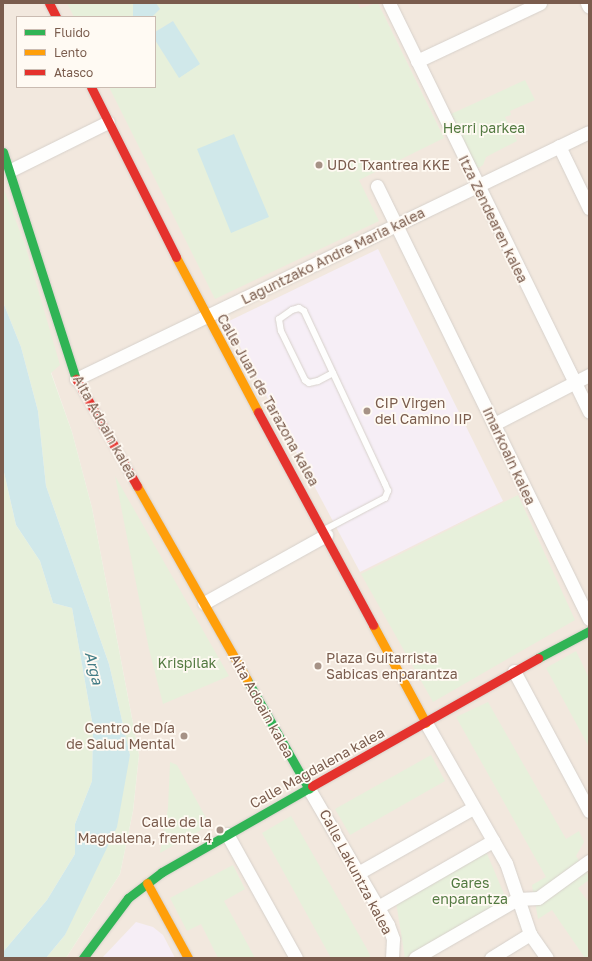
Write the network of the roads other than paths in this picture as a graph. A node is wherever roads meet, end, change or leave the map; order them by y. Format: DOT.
graph roads {
  1 [pos="49,3"];
  2 [pos="389,3"];
  3 [pos="540,3"];
  4 [pos="587,3"];
  5 [pos="589,7"];
  6 [pos="56,16"];
  7 [pos="417,62"];
  8 [pos="91,88"];
  9 [pos="108,122"];
  10 [pos="589,127"];
  11 [pos="589,132"];
  12 [pos="559,146"];
  13 [pos="3,152"];
  14 [pos="10,170"];
  15 [pos="476,185"];
  16 [pos="377,186"];
  17 [pos="589,208"];
  18 [pos="399,222"];
  19 [pos="206,317"];
  20 [pos="333,373"];
  21 [pos="589,375"];
  22 [pos="76,379"];
  23 [pos="574,383"];
  24 [pos="589,412"];
  25 [pos="494,424"];
  26 [pos="325,533"];
  27 [pos="204,603"];
  28 [pos="589,618"];
  29 [pos="589,631"];
  30 [pos="514,671"];
  31 [pos="426,723"];
  32 [pos="309,789"];
  33 [pos="586,795"];
  34 [pos="473,808"];
  35 [pos="589,811"];
  36 [pos="227,834"];
  37 [pos="493,841"];
  38 [pos="589,861"];
  39 [pos="358,873"];
  40 [pos="147,883"];
  41 [pos="518,899"];
  42 [pos="378,907"];
  43 [pos="530,934"];
  44 [pos="83,958"];
  45 [pos="188,958"];
  46 [pos="296,958"];
  47 [pos="392,958"];
  48 [pos="415,958"];
  49 [pos="491,958"];
  50 [pos="547,958"];
  1 -- 6 [label="street"];
  2 -- 7 [label="street, Itza Zendearen kalea"];
  3 -- 7 [label="street"];
  4 -- 5 [label="street"];
  7 -- 15 [label="street, Itza Zendearen kalea"];
  8 -- 9 [label="street, Calle Juan de Tarazona kalea"];
  9 -- 14 [label="street"];
  9 -- 19 [label="street, Calle Juan de Tarazona kalea"];
  10 -- 15 [label="street, Laguntzako Andre Maria kalea"];
  11 -- 12 [label="street, Laguntzako Andre Maria kalea"];
  12 -- 15 [label="street, Laguntzako Andre Maria kalea"];
  12 -- 17 [label="street"];
  13 -- 14 [label="street, Aita Adoain kalea"];
  14 -- 22 [label="street, Aita Adoain kalea"];
  15 -- 18 [label="street, Laguntzako Andre Maria kalea"];
  15 -- 23 [label="street, Itza Zendearen kalea"];
  16 -- 18 [label="street, Imarkoain kalea"];
  18 -- 19 [label="street, Laguntzako Andre Maria kalea"];
  18 -- 25 [label="street, Imarkoain kalea"];
  19 -- 22 [label="street, Laguntzako Andre Maria kalea"];
  19 -- 26 [label="street, Calle Juan de Tarazona kalea"];
  20 -- 20 [label="lane"];
  20 -- 26 [label="lane"];
  21 -- 23 [label="street"];
  22 -- 27 [label="street, Aita Adoain kalea"];
  23 -- 24 [label="street, Itza Zendearen kalea"];
  23 -- 25 [label="street"];
  25 -- 28 [label="street, Imarkoain kalea"];
  26 -- 27 [label="street"];
  26 -- 31 [label="street, Calle Juan de Tarazona kalea"];
  27 -- 32 [label="street, Aita Adoain kalea"];
  29 -- 30 [label="street, Calle Magdalena kalea"];
  30 -- 31 [label="street, Calle Magdalena kalea"];
  30 -- 33 [label="street"];
  31 -- 32 [label="street, Calle Magdalena kalea"];
  31 -- 34 [label="street"];
  32 -- 36 [label="street, Calle Magdalena kalea"];
  32 -- 39 [label="street, Calle Lakuntza kalea"];
  33 -- 35 [label="street"];
  34 -- 37 [label="street"];
  34 -- 39 [label="street"];
  36 -- 40 [label="street, Calle Magdalena kalea"];
  36 -- 46 [label="street"];
  37 -- 41 [label="street"];
  37 -- 42 [label="street"];
  38 -- 41 [label="street"];
  39 -- 42 [label="street, Calle Lakuntza kalea"];
  40 -- 44 [label="street, Calle Magdalena kalea"];
  40 -- 45 [label="street"];
  41 -- 43 [label="street"];
  41 -- 48 [label="street"];
  42 -- 47 [label="street, Calle Lakuntza kalea"];
  43 -- 49 [label="street"];
  43 -- 50 [label="street"];
}
